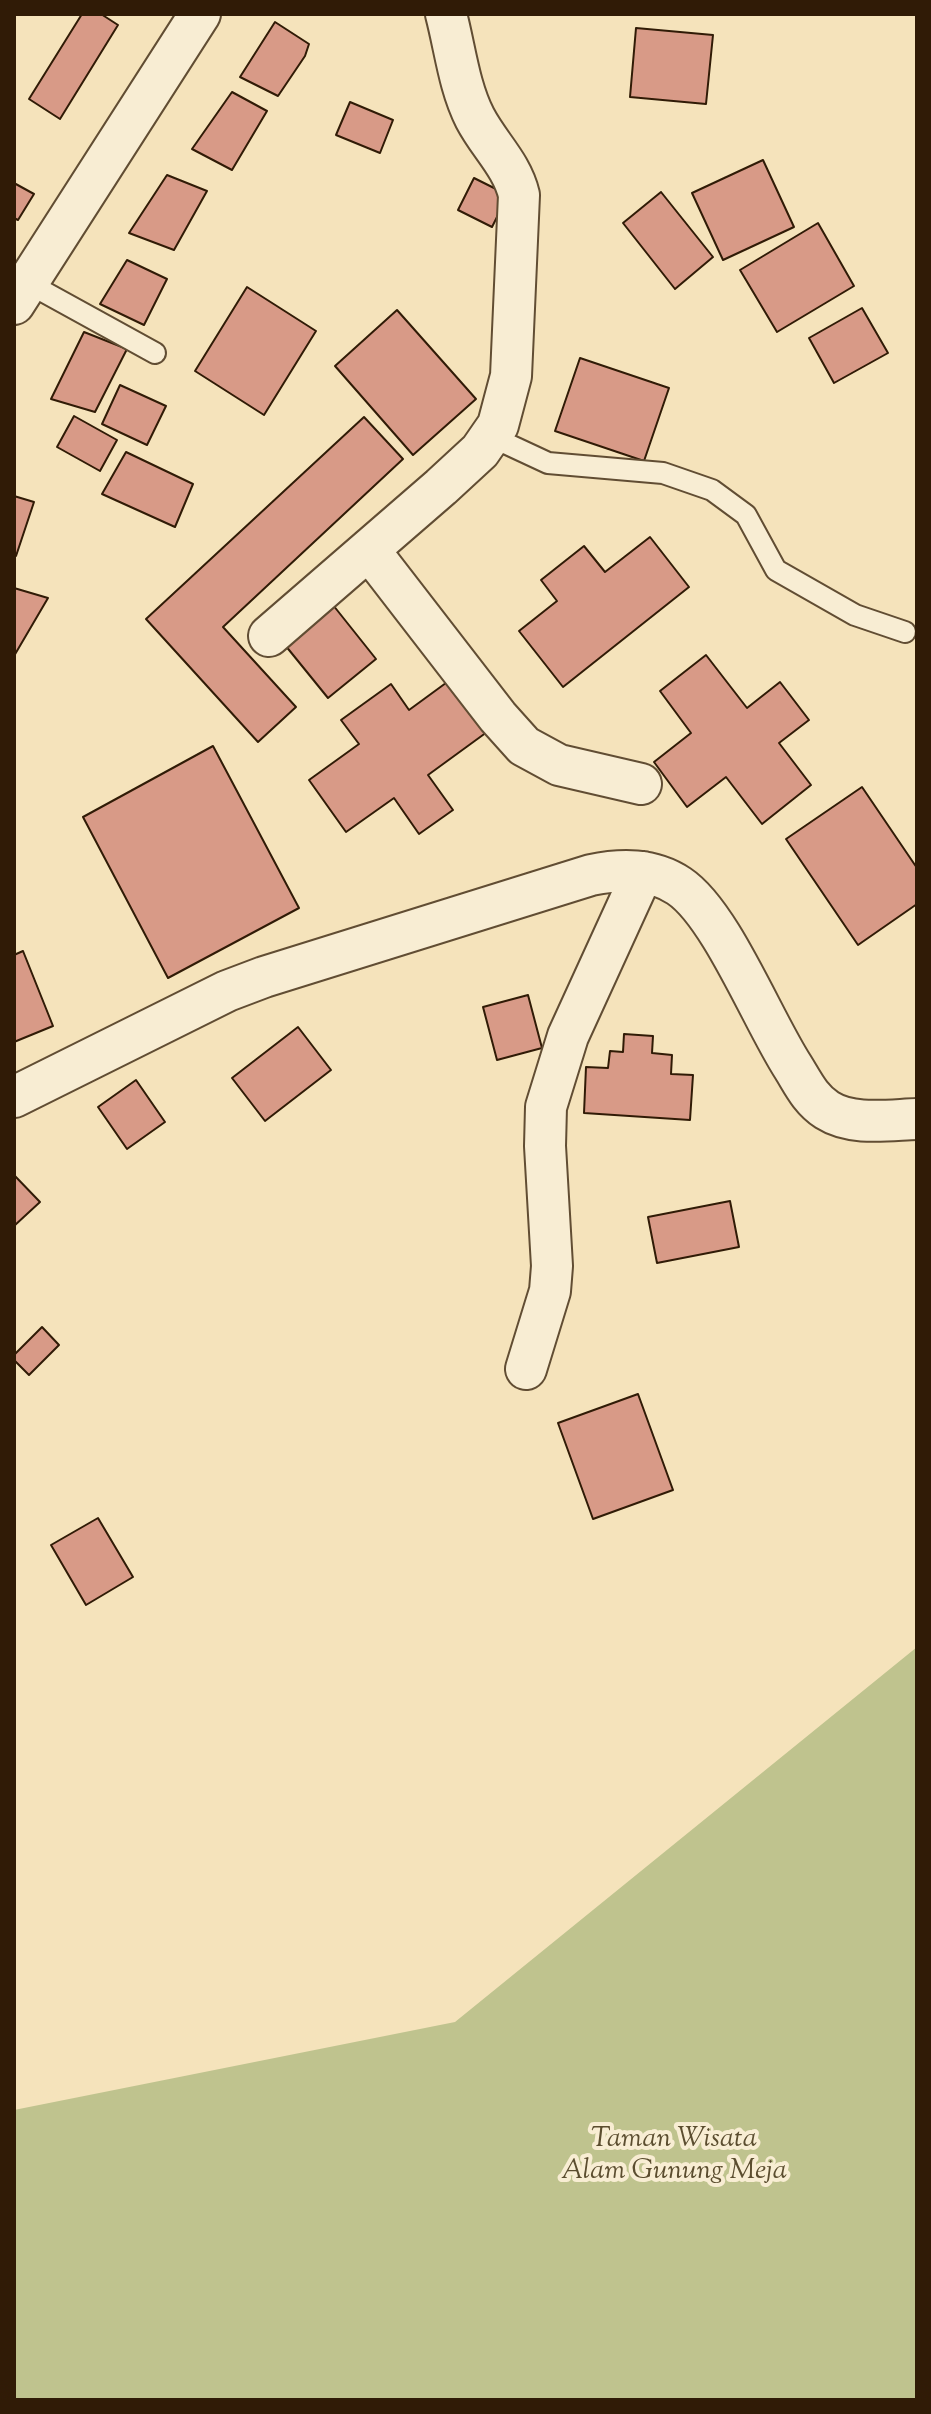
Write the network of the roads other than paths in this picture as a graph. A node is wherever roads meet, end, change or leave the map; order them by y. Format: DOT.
graph roads {
  1 [pos="200,14"];
  2 [pos="446,14"];
  3 [pos="18,287"];
  4 [pos="155,353"];
  5 [pos="490,436"];
  6 [pos="369,550"];
  7 [pos="905,632"];
  8 [pos="269,636"];
  9 [pos="641,784"];
  10 [pos="643,872"];
  11 [pos="14,1097"];
  12 [pos="917,1119"];
  13 [pos="526,1369"];
  1 -- 3 [label="street"];
  2 -- 5 [label="street"];
  3 -- 4 [label="lane"];
  5 -- 6 [label="street"];
  5 -- 7 [label="lane"];
  6 -- 8 [label="street"];
  6 -- 9 [label="street"];
  10 -- 11 [label="street"];
  10 -- 12 [label="street"];
  10 -- 13 [label="street"];
}
